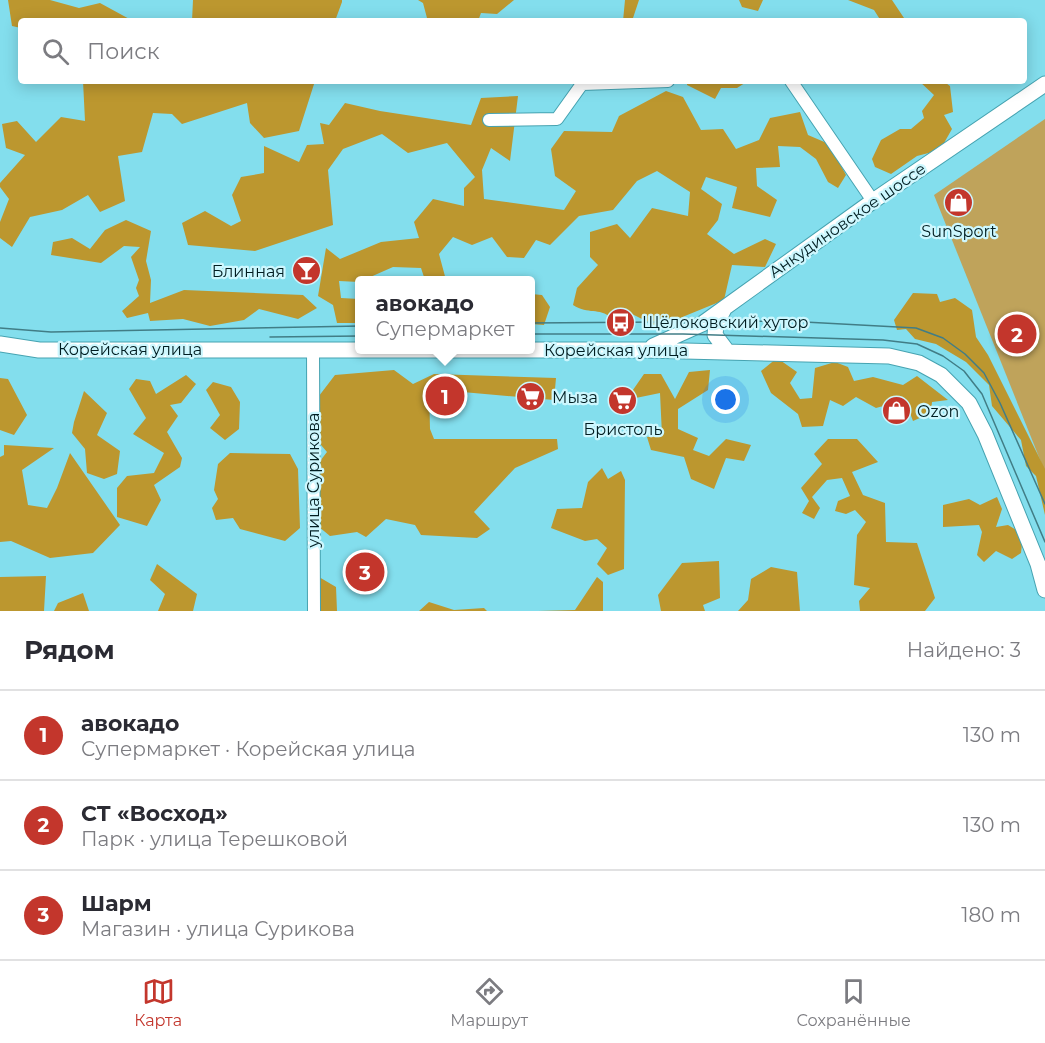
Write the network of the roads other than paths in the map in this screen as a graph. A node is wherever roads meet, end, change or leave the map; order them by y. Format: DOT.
graph roads {
  1 [pos="582,84"];
  2 [pos="793,84"];
  3 [pos="1045,84"];
  4 [pos="489,120"];
  5 [pos="873,201"];
  6 [pos="725,307"];
  7 [pos="0,344"];
  8 [pos="312,350"];
  9 [pos="355,350"];
  10 [pos="535,350"];
  11 [pos="645,350"];
  12 [pos="727,351"];
  13 [pos="1045,590"];
  14 [pos="314,611"];
  1 -- 4 [label="street"];
  2 -- 5 [label="street"];
  3 -- 5 [label="street, Анкудиновское шоссе"];
  5 -- 6 [label="street, Анкудиновское шоссе"];
  6 -- 11 [label="street, Анкудиновское шоссе"];
  6 -- 12 [label="street"];
  7 -- 8 [label="street, Корейская улица"];
  8 -- 9 [label="street, Корейская улица"];
  8 -- 14 [label="street, улица Сурикова"];
  10 -- 11 [label="street, Корейская улица"];
  11 -- 12 [label="street, Корейская улица"];
  12 -- 13 [label="street, Корейская улица"];
}
